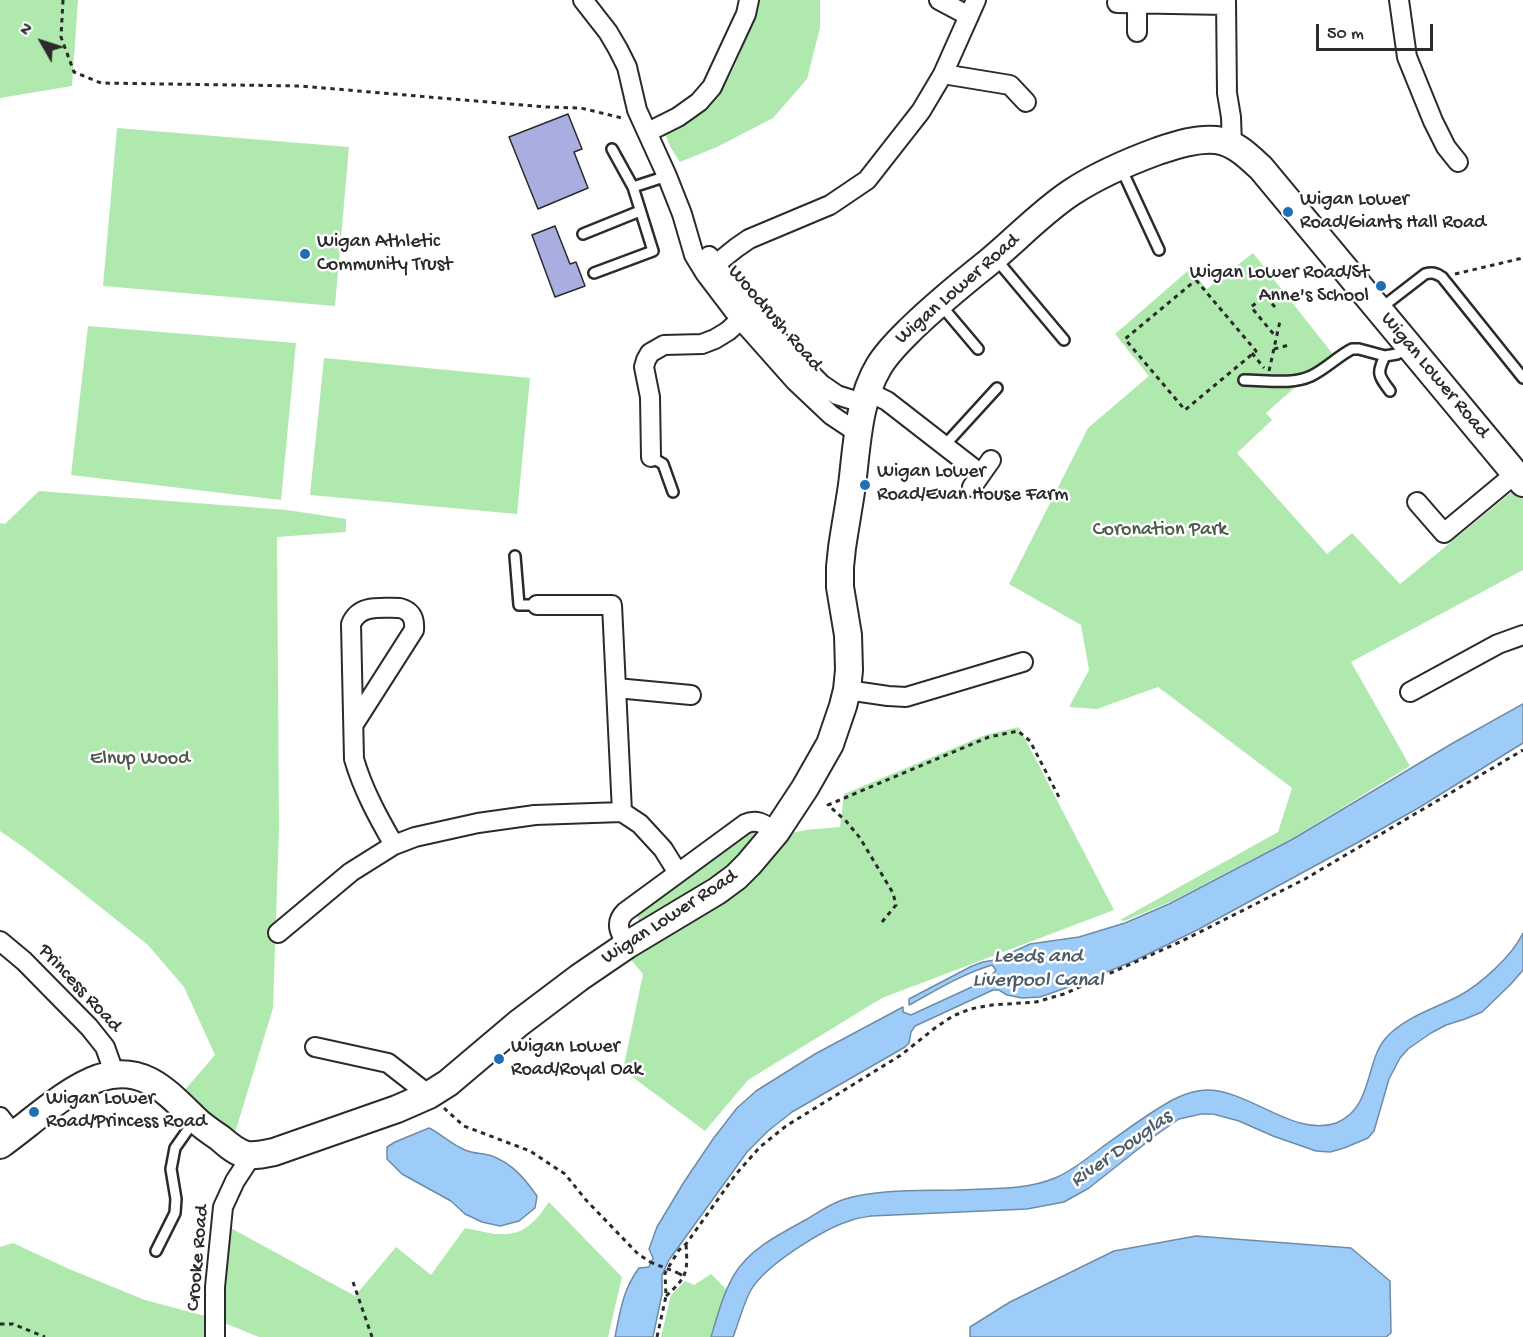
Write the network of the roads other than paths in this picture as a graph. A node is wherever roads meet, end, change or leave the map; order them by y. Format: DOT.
graph roads {
  1 [pos="583,0"];
  2 [pos="749,0"];
  3 [pos="939,0"];
  4 [pos="1399,0"];
  5 [pos="1226,2"];
  6 [pos="1117,3"];
  7 [pos="1137,3"];
  8 [pos="973,8"];
  9 [pos="1137,32"];
  10 [pos="943,74"];
  11 [pos="1026,102"];
  12 [pos="648,132"];
  13 [pos="1232,145"];
  14 [pos="612,149"];
  15 [pos="1458,162"];
  16 [pos="1119,166"];
  17 [pos="667,176"];
  18 [pos="633,188"];
  19 [pos="640,211"];
  20 [pos="583,234"];
  21 [pos="1159,250"];
  22 [pos="994,258"];
  23 [pos="710,269"];
  24 [pos="594,273"];
  25 [pos="939,303"];
  26 [pos="1379,309"];
  27 [pos="745,315"];
  28 [pos="1064,340"];
  29 [pos="1410,347"];
  30 [pos="978,349"];
  31 [pos="1385,356"];
  32 [pos="1523,378"];
  33 [pos="1244,380"];
  34 [pos="997,388"];
  35 [pos="1390,392"];
  36 [pos="866,398"];
  37 [pos="859,431"];
  38 [pos="944,446"];
  39 [pos="651,457"];
  40 [pos="981,474"];
  41 [pos="1519,478"];
  42 [pos="674,492"];
  43 [pos="1417,502"];
  44 [pos="515,556"];
  45 [pos="537,606"];
  46 [pos="1523,635"];
  47 [pos="1014,660"];
  48 [pos="616,688"];
  49 [pos="847,690"];
  50 [pos="1410,692"];
  51 [pos="691,695"];
  52 [pos="354,724"];
  53 [pos="622,812"];
  54 [pos="776,832"];
  55 [pos="394,844"];
  56 [pos="678,873"];
  57 [pos="278,933"];
  58 [pos="0,941"];
  59 [pos="627,945"];
  60 [pos="315,1047"];
  61 [pos="115,1075"];
  62 [pos="429,1095"];
  63 [pos="195,1119"];
  64 [pos="5,1132"];
  65 [pos="252,1155"];
  66 [pos="156,1251"];
  67 [pos="216,1337"];
  1 -- 12 [label="street, Woodrush Road"];
  2 -- 12 [label="street"];
  3 -- 8 [label="street"];
  4 -- 15 [label="street"];
  5 -- 7 [label="street"];
  5 -- 13 [label="street"];
  6 -- 7 [label="street"];
  7 -- 9 [label="street"];
  8 -- 10 [label="street"];
  10 -- 11 [label="street"];
  10 -- 23 [label="street"];
  12 -- 17 [label="street, Woodrush Road"];
  13 -- 16 [label="main road, Wigan Lower Road"];
  13 -- 26 [label="main road, Wigan Lower Road"];
  14 -- 18 [label="lane"];
  16 -- 21 [label="lane"];
  16 -- 22 [label="main road, Wigan Lower Road"];
  17 -- 18 [label="lane"];
  17 -- 23 [label="street, Woodrush Road"];
  18 -- 19 [label="lane"];
  19 -- 20 [label="lane"];
  19 -- 24 [label="lane"];
  22 -- 25 [label="main road, Wigan Lower Road"];
  22 -- 28 [label="lane"];
  23 -- 27 [label="street, Woodrush Road"];
  25 -- 30 [label="lane"];
  25 -- 36 [label="main road, Wigan Lower Road"];
  26 -- 29 [label="main road, Wigan Lower Road"];
  26 -- 32 [label="lane"];
  27 -- 36 [label="street, Woodrush Road"];
  27 -- 37 [label="street, Woodrush Road"];
  27 -- 39 [label="street"];
  29 -- 31 [label="lane"];
  29 -- 41 [label="main road, Wigan Lower Road"];
  31 -- 33 [label="lane"];
  31 -- 35 [label="lane"];
  34 -- 38 [label="lane"];
  36 -- 37 [label="main road, Wigan Lower Road"];
  36 -- 38 [label="street, Woodrush Road"];
  37 -- 49 [label="main road, Wigan Lower Road"];
  38 -- 40 [label="street, Woodrush Road"];
  39 -- 42 [label="lane"];
  41 -- 43 [label="street"];
  44 -- 45 [label="lane"];
  45 -- 48 [label="street"];
  46 -- 50 [label="street"];
  47 -- 49 [label="street"];
  48 -- 51 [label="street"];
  48 -- 53 [label="street"];
  49 -- 54 [label="main road, Wigan Lower Road"];
  52 -- 52 [label="street"];
  52 -- 55 [label="street"];
  53 -- 55 [label="street"];
  53 -- 56 [label="street"];
  54 -- 56 [label="street"];
  54 -- 59 [label="main road, Wigan Lower Road"];
  55 -- 57 [label="street"];
  56 -- 59 [label="street"];
  58 -- 61 [label="street, Princess Road"];
  59 -- 62 [label="main road, Wigan Lower Road"];
  60 -- 62 [label="street"];
  61 -- 63 [label="main road"];
  61 -- 64 [label="main road"];
  62 -- 65 [label="main road, Wigan Lower Road"];
  63 -- 65 [label="main road"];
  63 -- 66 [label="lane"];
  65 -- 67 [label="street, Crooke Road"];
}
